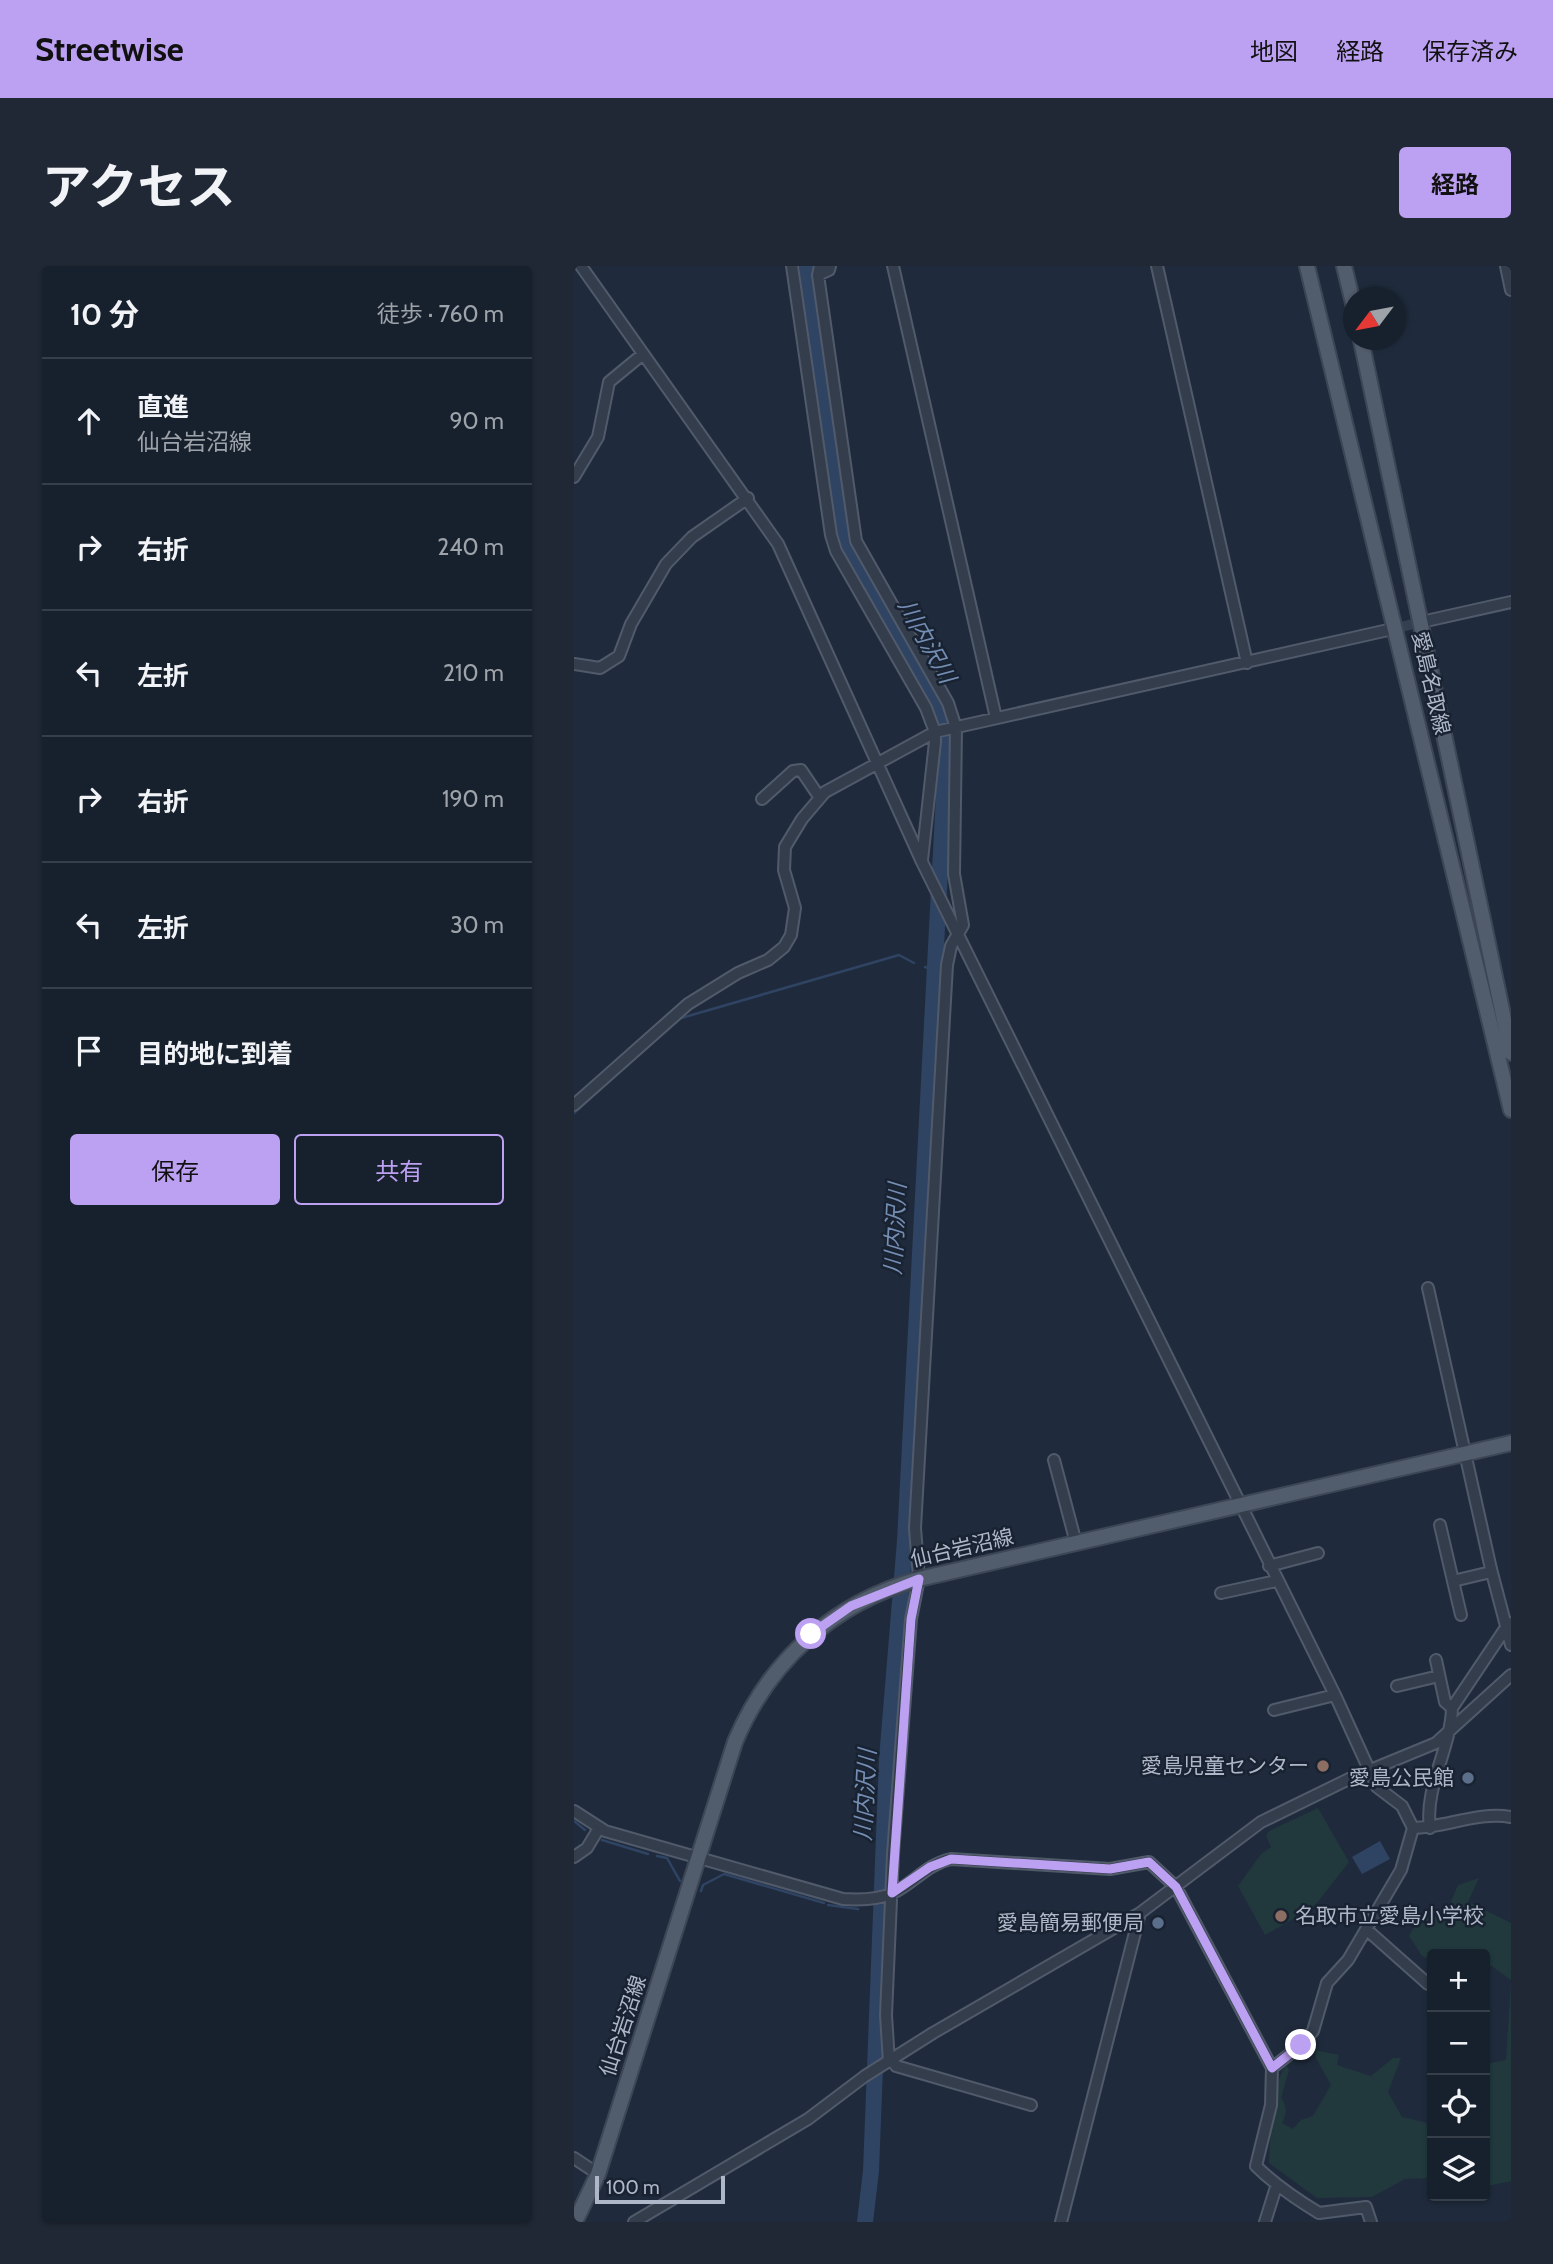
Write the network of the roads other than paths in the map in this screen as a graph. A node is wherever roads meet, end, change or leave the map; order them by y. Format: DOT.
graph roads {
  1 [pos="582,266"];
  2 [pos="792,266"];
  3 [pos="830,266"];
  4 [pos="893,266"];
  5 [pos="1157,266"];
  6 [pos="1307,266"];
  7 [pos="1344,266"];
  8 [pos="1506,266"];
  9 [pos="819,271"];
  10 [pos="1349,287"];
  11 [pos="1511,290"];
  12 [pos="1363,350"];
  13 [pos="643,354"];
  14 [pos="574,477"];
  15 [pos="748,498"];
  16 [pos="1511,602"];
  17 [pos="1426,621"];
  18 [pos="1388,630"];
  19 [pos="1247,663"];
  20 [pos="574,664"];
  21 [pos="996,718"];
  22 [pos="954,728"];
  23 [pos="937,731"];
  24 [pos="875,764"];
  25 [pos="820,798"];
  26 [pos="762,799"];
  27 [pos="922,862"];
  28 [pos="957,934"];
  29 [pos="1511,1053"];
  30 [pos="574,1105"];
  31 [pos="1511,1110"];
  32 [pos="1428,1288"];
  33 [pos="1511,1443"];
  34 [pos="1465,1454"];
  35 [pos="1054,1460"];
  36 [pos="1239,1506"];
  37 [pos="1440,1525"];
  38 [pos="1076,1543"];
  39 [pos="1318,1553"];
  40 [pos="1269,1566"];
  41 [pos="1491,1572"];
  42 [pos="915,1580"];
  43 [pos="1276,1581"];
  44 [pos="1453,1581"];
  45 [pos="1221,1593"];
  46 [pos="1461,1615"];
  47 [pos="1508,1623"];
  48 [pos="1511,1644"];
  49 [pos="1436,1660"];
  50 [pos="1511,1675"];
  51 [pos="1439,1676"];
  52 [pos="1397,1686"];
  53 [pos="1335,1695"];
  54 [pos="1452,1708"];
  55 [pos="1274,1710"];
  56 [pos="1451,1731"];
  57 [pos="1369,1771"];
  58 [pos="574,1811"];
  59 [pos="1511,1817"];
  60 [pos="600,1828"];
  61 [pos="1413,1828"];
  62 [pos="1430,1828"];
  63 [pos="574,1857"];
  64 [pos="698,1857"];
  65 [pos="1176,1887"];
  66 [pos="891,1893"];
  67 [pos="1140,1913"];
  68 [pos="1366,1929"];
  69 [pos="1427,1983"];
  70 [pos="888,2062"];
  71 [pos="1272,2068"];
  72 [pos="1031,2105"];
  73 [pos="574,2158"];
  74 [pos="598,2174"];
  75 [pos="1276,2187"];
  76 [pos="575,2222"];
  77 [pos="634,2222"];
  78 [pos="1062,2222"];
  79 [pos="1265,2222"];
  80 [pos="1371,2222"];
  1 -- 13 [label="street"];
  2 -- 23 [label="street"];
  3 -- 9 [label="street"];
  4 -- 21 [label="street"];
  5 -- 19 [label="street"];
  6 -- 31 [label="main road, 愛島名取線"];
  7 -- 10 [label="main road"];
  8 -- 11 [label="street"];
  9 -- 22 [label="street"];
  12 -- 29 [label="main road, 愛島名取線"];
  13 -- 14 [label="street"];
  13 -- 15 [label="street"];
  15 -- 20 [label="street"];
  15 -- 24 [label="street"];
  16 -- 17 [label="street"];
  18 -- 19 [label="street"];
  19 -- 21 [label="street"];
  21 -- 22 [label="street"];
  22 -- 23 [label="street"];
  22 -- 28 [label="street"];
  23 -- 24 [label="street"];
  23 -- 27 [label="street"];
  24 -- 25 [label="street"];
  24 -- 27 [label="street"];
  25 -- 26 [label="street"];
  25 -- 30 [label="street"];
  27 -- 28 [label="street"];
  28 -- 36 [label="street"];
  28 -- 42 [label="street"];
  32 -- 34 [label="street"];
  33 -- 34 [label="main road, 仙台岩沼線"];
  34 -- 36 [label="main road, 仙台岩沼線"];
  34 -- 41 [label="street"];
  35 -- 38 [label="street"];
  36 -- 38 [label="main road, 仙台岩沼線"];
  36 -- 40 [label="street"];
  37 -- 44 [label="street"];
  38 -- 42 [label="main road, 仙台岩沼線"];
  39 -- 40 [label="street"];
  40 -- 43 [label="street"];
  41 -- 44 [label="street"];
  41 -- 47 [label="street"];
  42 -- 64 [label="main road, 仙台岩沼線"];
  42 -- 66 [label="street"];
  43 -- 45 [label="street"];
  43 -- 53 [label="street"];
  44 -- 46 [label="street"];
  47 -- 48 [label="street"];
  47 -- 54 [label="street"];
  49 -- 51 [label="street"];
  50 -- 56 [label="street"];
  51 -- 52 [label="street"];
  51 -- 54 [label="street"];
  53 -- 55 [label="street"];
  53 -- 57 [label="street"];
  54 -- 56 [label="street"];
  56 -- 57 [label="street"];
  56 -- 62 [label="street"];
  57 -- 61 [label="street"];
  57 -- 65 [label="street"];
  58 -- 60 [label="street"];
  59 -- 62 [label="street"];
  60 -- 63 [label="street"];
  60 -- 64 [label="street"];
  61 -- 62 [label="street"];
  61 -- 68 [label="street"];
  64 -- 66 [label="street"];
  64 -- 74 [label="main road, 仙台岩沼線"];
  65 -- 66 [label="street"];
  65 -- 67 [label="street"];
  65 -- 71 [label="street"];
  66 -- 70 [label="street"];
  67 -- 70 [label="street"];
  67 -- 78 [label="street"];
  68 -- 69 [label="street"];
  68 -- 71 [label="street"];
  70 -- 72 [label="street"];
  70 -- 77 [label="street"];
  71 -- 75 [label="street"];
  73 -- 74 [label="street"];
  74 -- 76 [label="main road, 仙台岩沼線"];
  75 -- 79 [label="street"];
  75 -- 80 [label="street"];
}
